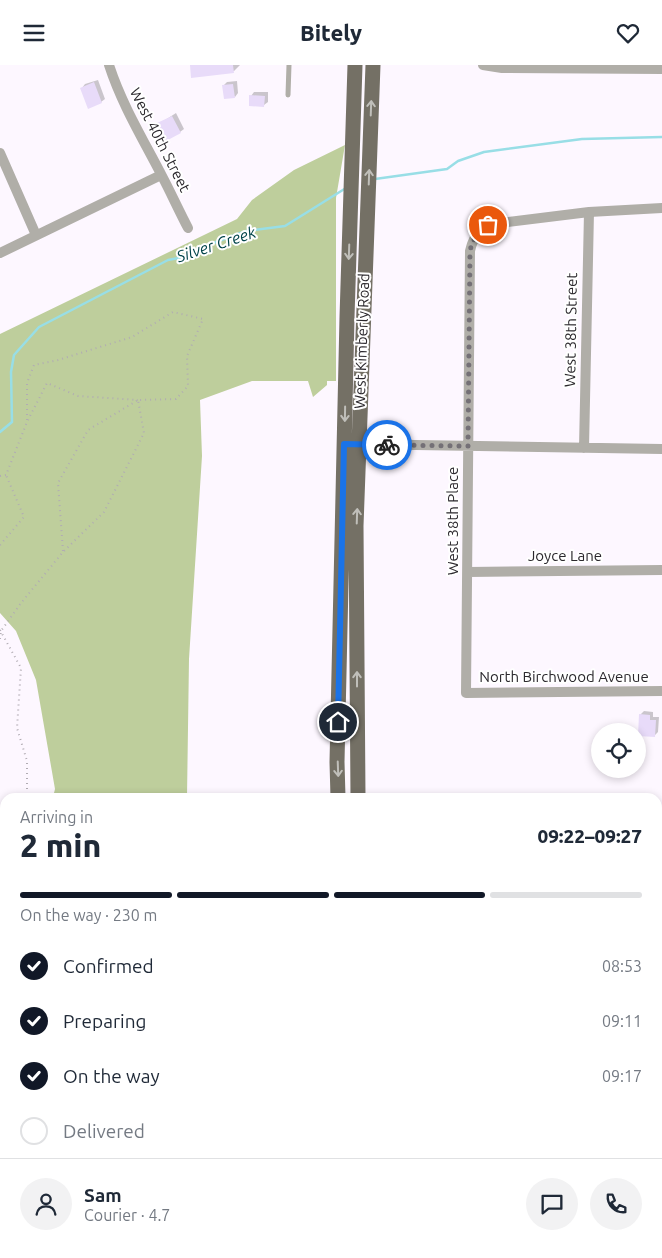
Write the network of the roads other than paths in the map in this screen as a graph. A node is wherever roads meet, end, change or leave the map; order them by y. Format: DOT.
graph roads {
  1 [pos="109,65"];
  2 [pos="289,65"];
  3 [pos="355,65"];
  4 [pos="373,65"];
  5 [pos="483,65"];
  6 [pos="662,69"];
  7 [pos="288,95"];
  8 [pos="0,153"];
  9 [pos="161,175"];
  10 [pos="662,207"];
  11 [pos="589,212"];
  12 [pos="188,228"];
  13 [pos="36,235"];
  14 [pos="0,253"];
  15 [pos="351,444"];
  16 [pos="468,446"];
  17 [pos="584,448"];
  18 [pos="662,449"];
  19 [pos="662,570"];
  20 [pos="468,571"];
  21 [pos="662,691"];
  22 [pos="466,693"];
  23 [pos="338,793"];
  24 [pos="358,793"];
  1 -- 9 [label="street, West 40th Street"];
  2 -- 7 [label="lane"];
  3 -- 15 [label="main road, West Kimberly Road, one-way"];
  15 -- 4 [label="main road, West Kimberly Road, one-way"];
  5 -- 6 [label="street"];
  8 -- 13 [label="street"];
  9 -- 12 [label="street, West 40th Street"];
  9 -- 13 [label="street"];
  10 -- 11 [label="street"];
  11 -- 16 [label="street, West 38th Place"];
  11 -- 17 [label="street, West 38th Street"];
  13 -- 14 [label="street"];
  15 -- 16 [label="street"];
  15 -- 23 [label="main road, West Kimberly Road, one-way"];
  24 -- 15 [label="main road, West Kimberly Road, one-way"];
  16 -- 17 [label="street"];
  16 -- 20 [label="street, West 38th Place"];
  17 -- 18 [label="street"];
  19 -- 20 [label="street, Joyce Lane"];
  20 -- 22 [label="street, West 38th Place"];
  21 -- 22 [label="street, North Birchwood Avenue"];
}
